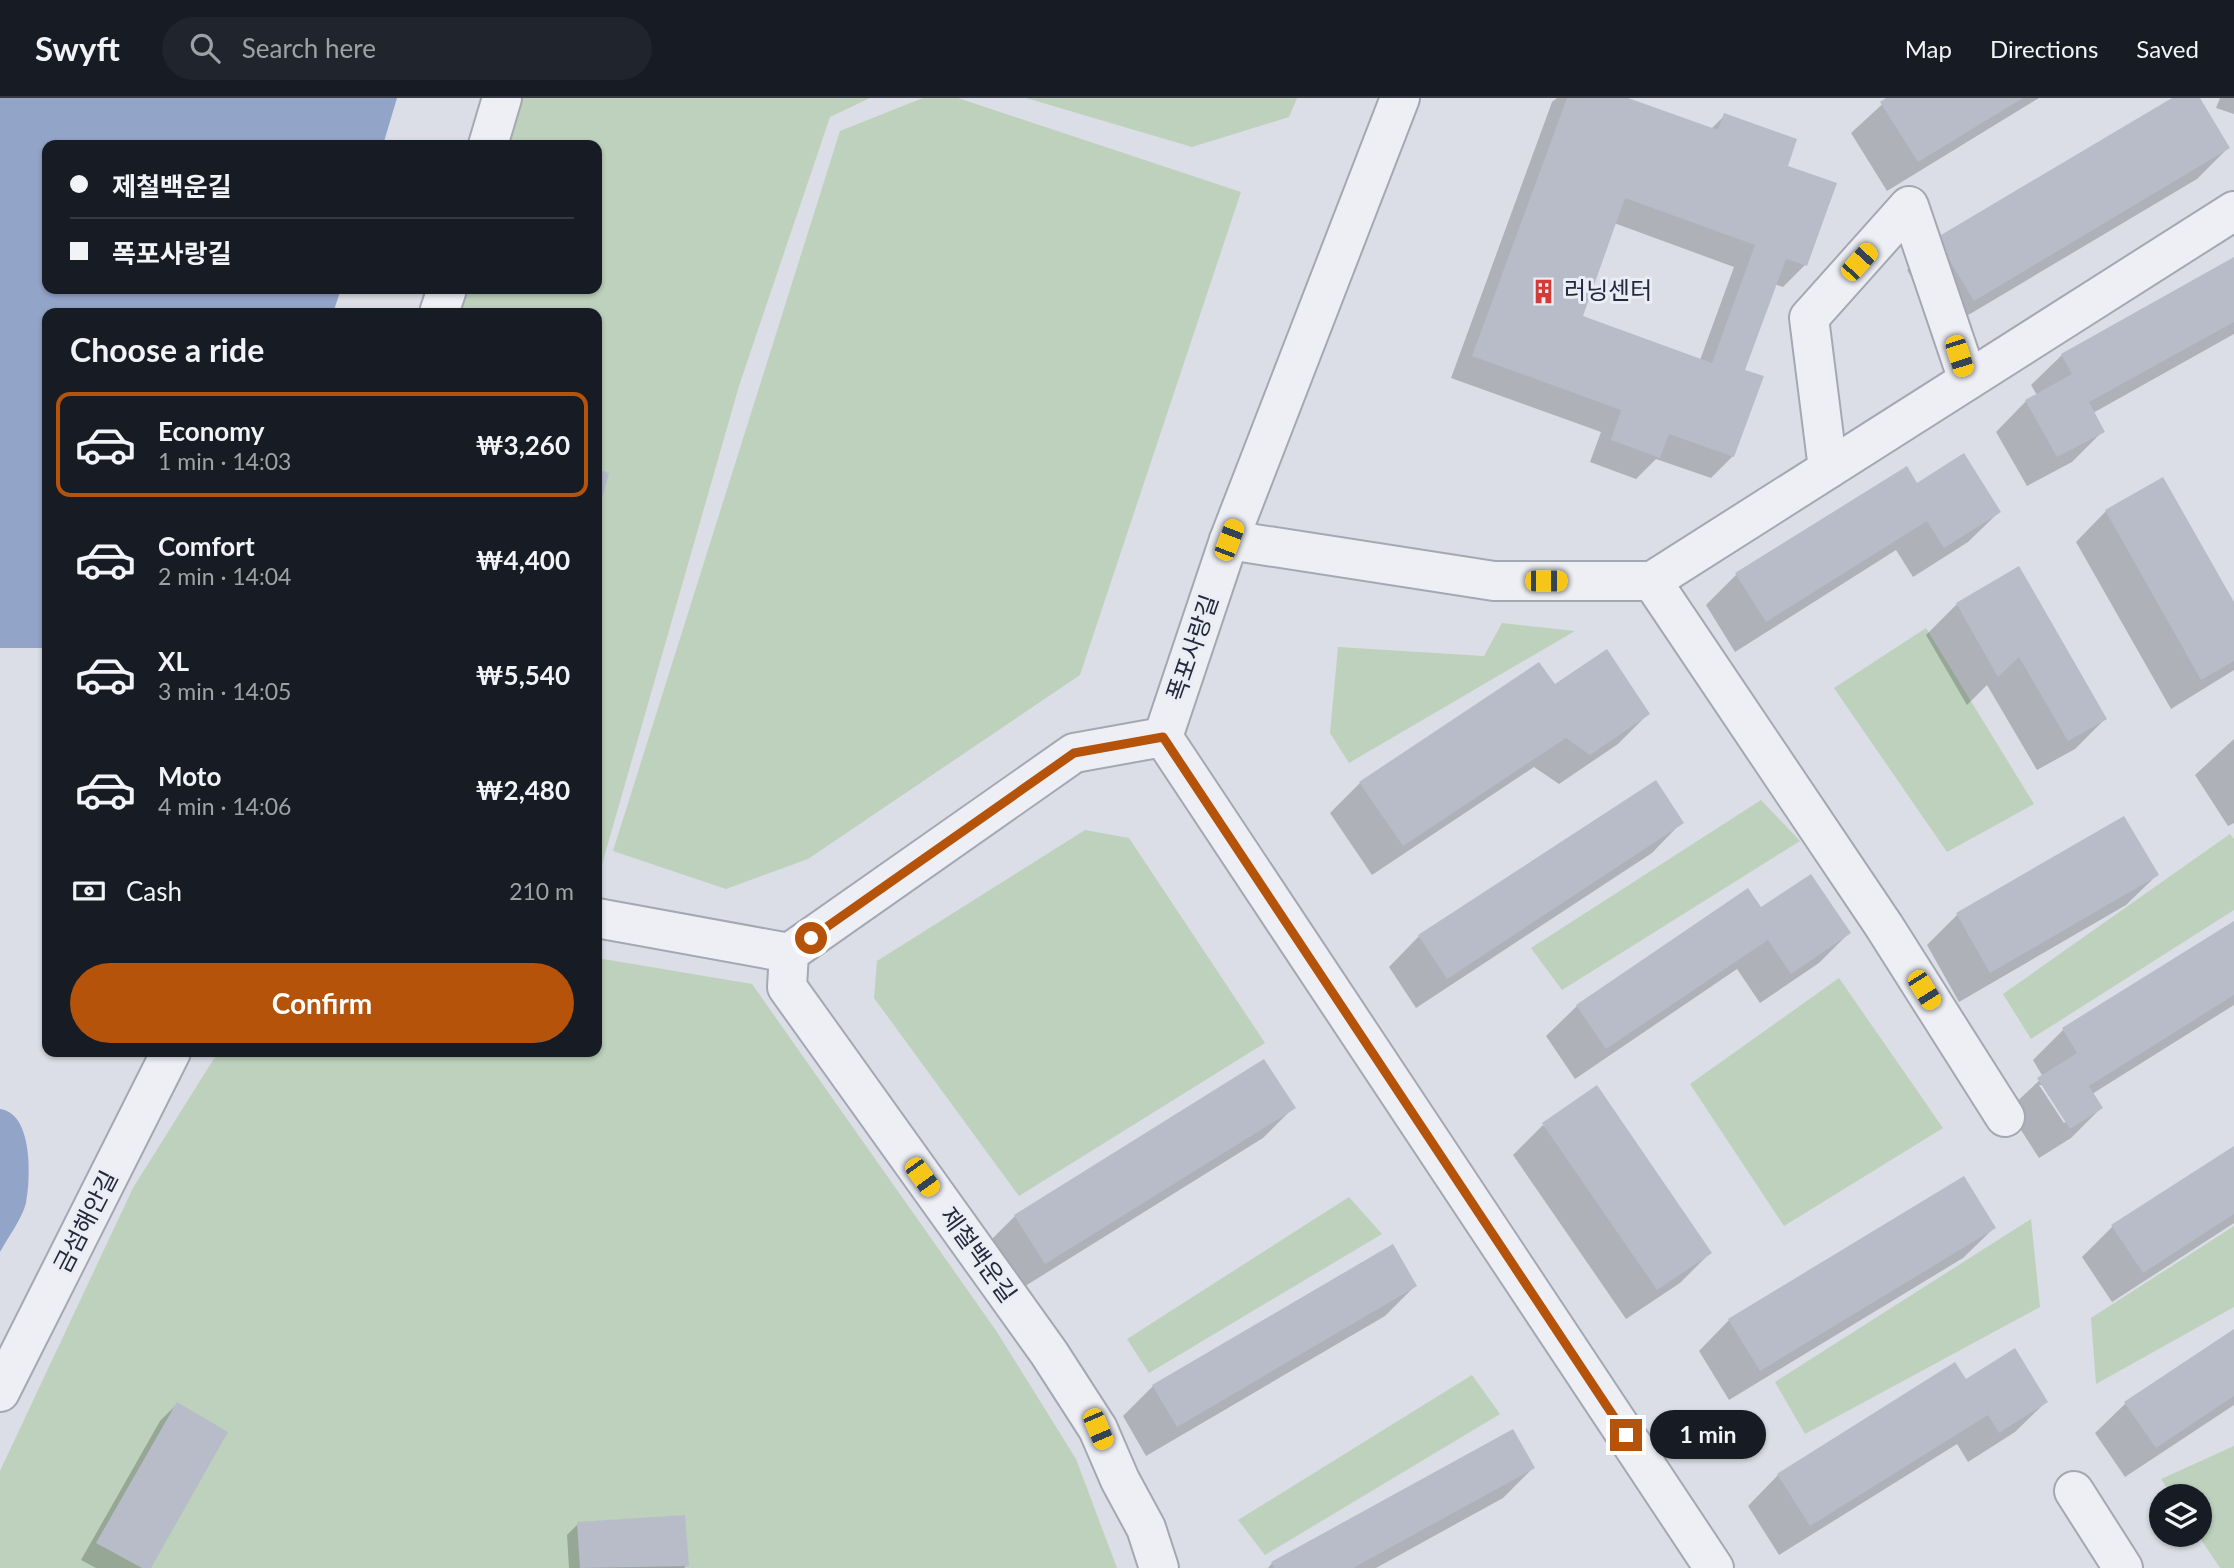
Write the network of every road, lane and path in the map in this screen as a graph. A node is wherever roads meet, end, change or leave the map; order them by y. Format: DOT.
graph roads {
  1 [pos="502,98"];
  2 [pos="1400,98"];
  3 [pos="489,140"];
  4 [pos="2234,211"];
  5 [pos="1968,380"];
  6 [pos="1828,469"];
  7 [pos="1229,540"];
  8 [pos="1652,581"];
  9 [pos="1163,737"];
  10 [pos="602,919"];
  11 [pos="789,953"];
  12 [pos="168,1057"];
  13 [pos="2005,1117"];
  14 [pos="0,1392"];
  15 [pos="2074,1490"];
  16 [pos="1159,1568"];
  17 [pos="1714,1568"];
  18 [pos="2123,1568"];
  1 -- 3 [label="street"];
  2 -- 7 [label="street, 폭포사랑길"];
  4 -- 5 [label="street"];
  5 -- 6 [label="street"];
  5 -- 6 [label="street"];
  6 -- 8 [label="street"];
  7 -- 8 [label="street"];
  7 -- 9 [label="street, 폭포사랑길"];
  8 -- 13 [label="street"];
  9 -- 11 [label="street"];
  9 -- 17 [label="street"];
  10 -- 11 [label="street"];
  11 -- 16 [label="street, 제철백운길"];
  12 -- 14 [label="street, 금섬해안길"];
  15 -- 18 [label="street"];
}
